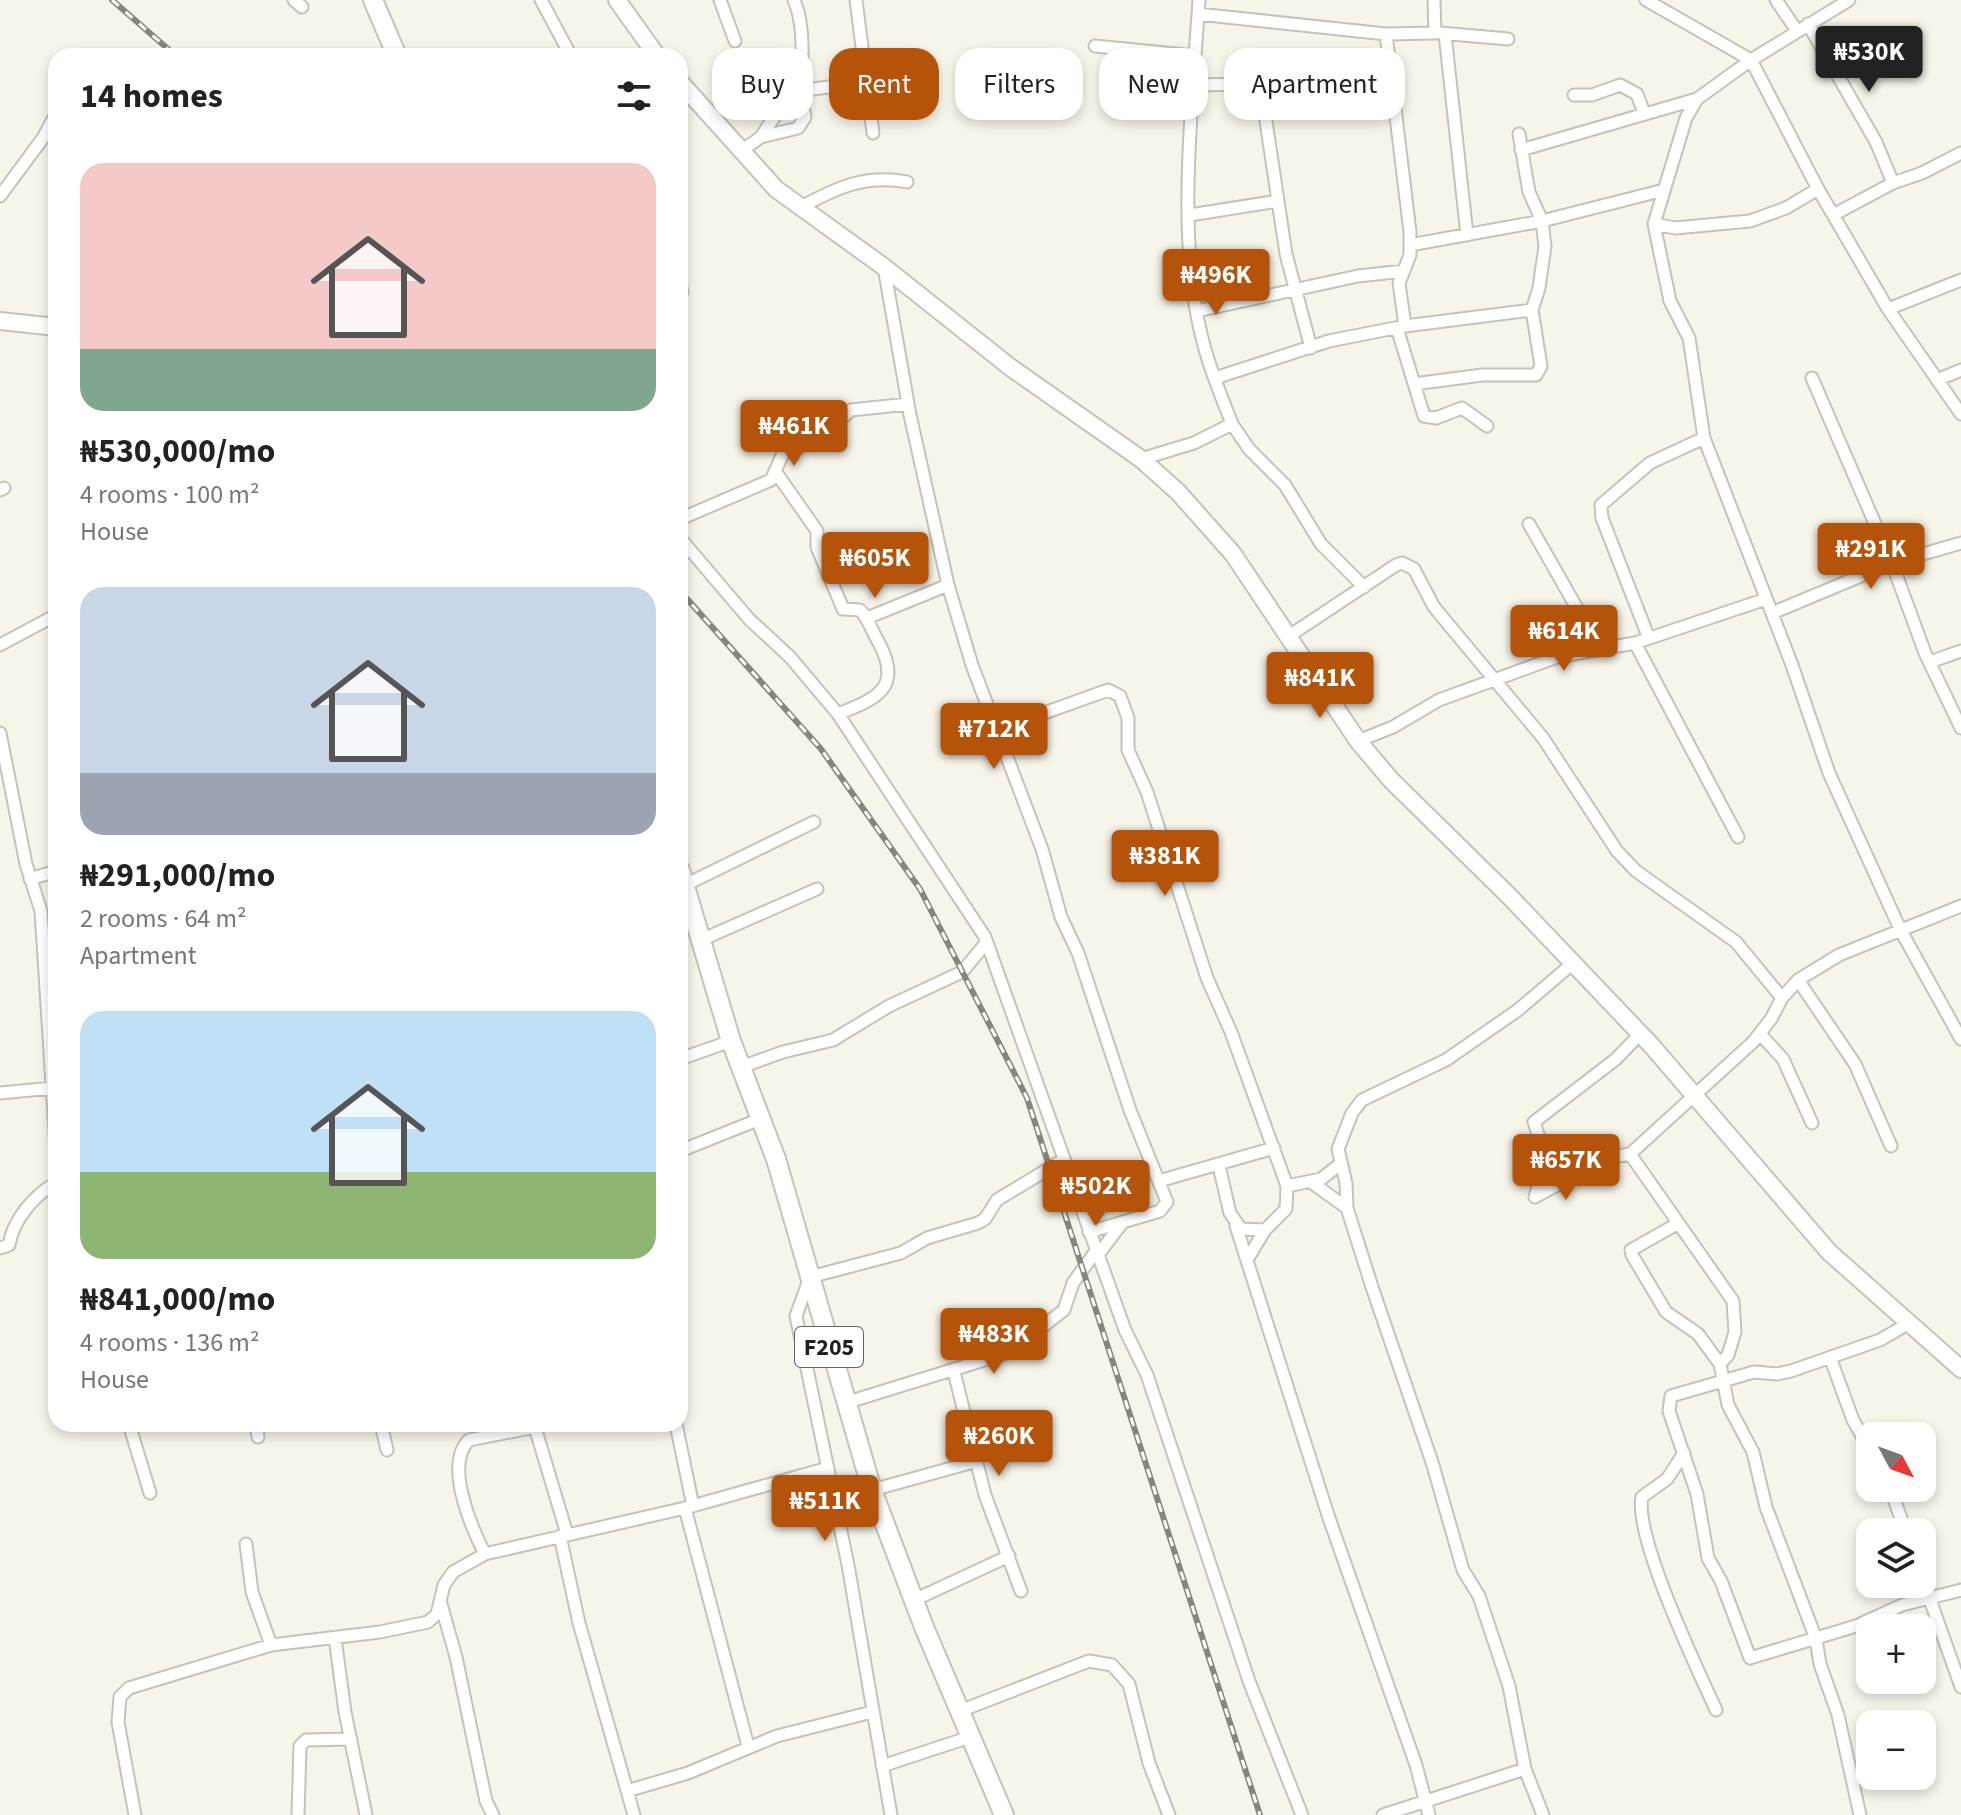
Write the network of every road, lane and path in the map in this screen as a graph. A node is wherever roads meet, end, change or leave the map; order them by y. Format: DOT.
graph roads {
  1 [pos="373,0"];
  2 [pos="541,0"];
  3 [pos="617,0"];
  4 [pos="720,0"];
  5 [pos="794,0"];
  6 [pos="856,0"];
  7 [pos="1199,0"];
  8 [pos="1434,0"];
  9 [pos="1646,0"];
  10 [pos="1776,0"];
  11 [pos="1842,2"];
  12 [pos="1198,14"];
  13 [pos="1802,28"];
  14 [pos="1440,33"];
  15 [pos="1386,34"];
  16 [pos="1508,39"];
  17 [pos="735,41"];
  18 [pos="1095,46"];
  19 [pos="392,48"];
  20 [pos="567,48"];
  21 [pos="651,48"];
  22 [pos="800,48"];
  23 [pos="861,48"];
  24 [pos="1115,48"];
  25 [pos="1196,48"];
  26 [pos="1751,60"];
  27 [pos="1208,85"];
  28 [pos="688,92"];
  29 [pos="1574,95"];
  30 [pos="1697,99"];
  31 [pos="1644,113"];
  32 [pos="774,120"];
  33 [pos="803,120"];
  34 [pos="871,120"];
  35 [pos="1192,120"];
  36 [pos="48,129"];
  37 [pos="873,133"];
  38 [pos="1519,134"];
  39 [pos="761,137"];
  40 [pos="741,150"];
  41 [pos="1521,150"];
  42 [pos="1961,153"];
  43 [pos="907,182"];
  44 [pos="1893,183"];
  45 [pos="1818,189"];
  46 [pos="1664,190"];
  47 [pos="0,196"];
  48 [pos="1278,201"];
  49 [pos="803,206"];
  50 [pos="1835,214"];
  51 [pos="1190,215"];
  52 [pos="1542,221"];
  53 [pos="1654,224"];
  54 [pos="1467,235"];
  55 [pos="1410,245"];
  56 [pos="884,267"];
  57 [pos="1404,271"];
  58 [pos="1961,280"];
  59 [pos="1295,290"];
  60 [pos="1888,309"];
  61 [pos="1532,310"];
  62 [pos="1197,311"];
  63 [pos="0,321"];
  64 [pos="48,326"];
  65 [pos="1401,327"];
  66 [pos="1311,348"];
  67 [pos="1961,370"];
  68 [pos="1215,378"];
  69 [pos="1812,378"];
  70 [pos="1937,380"];
  71 [pos="1414,384"];
  72 [pos="908,404"];
  73 [pos="1961,414"];
  74 [pos="1232,424"];
  75 [pos="1487,426"];
  76 [pos="1704,438"];
  77 [pos="1141,459"];
  78 [pos="775,471"];
  79 [pos="688,516"];
  80 [pos="1529,524"];
  81 [pos="1961,543"];
  82 [pos="688,548"];
  83 [pos="1892,563"];
  84 [pos="948,585"];
  85 [pos="1364,587"];
  86 [pos="1766,599"];
  87 [pos="1772,613"];
  88 [pos="867,618"];
  89 [pos="48,619"];
  90 [pos="1289,636"];
  91 [pos="1648,636"];
  92 [pos="1,641"];
  93 [pos="1635,643"];
  94 [pos="1593,649"];
  95 [pos="1961,651"];
  96 [pos="1930,662"];
  97 [pos="1496,678"];
  98 [pos="838,714"];
  99 [pos="1961,728"];
  100 [pos="997,730"];
  101 [pos="0,733"];
  102 [pos="1358,741"];
  103 [pos="814,822"];
  104 [pos="1738,837"];
  105 [pos="48,873"];
  106 [pos="688,878"];
  107 [pos="30,879"];
  108 [pos="817,889"];
  109 [pos="688,900"];
  110 [pos="1961,906"];
  111 [pos="1901,931"];
  112 [pos="701,940"];
  113 [pos="986,943"];
  114 [pos="1572,964"];
  115 [pos="1798,980"];
  116 [pos="48,989"];
  117 [pos="1782,998"];
  118 [pos="1640,1034"];
  119 [pos="1760,1034"];
  120 [pos="1961,1039"];
  121 [pos="731,1041"];
  122 [pos="688,1056"];
  123 [pos="741,1067"];
  124 [pos="48,1088"];
  125 [pos="0,1093"];
  126 [pos="1693,1093"];
  127 [pos="760,1119"];
  128 [pos="1812,1123"];
  129 [pos="1891,1146"];
  130 [pos="688,1148"];
  131 [pos="1274,1148"];
  132 [pos="1630,1154"];
  133 [pos="1546,1159"];
  134 [pos="1063,1160"];
  135 [pos="1339,1165"];
  136 [pos="1219,1166"];
  137 [pos="1576,1172"];
  138 [pos="1159,1181"];
  139 [pos="1311,1182"];
  140 [pos="1287,1186"];
  141 [pos="48,1188"];
  142 [pos="1347,1208"];
  143 [pos="1234,1221"];
  144 [pos="1123,1223"];
  145 [pos="1677,1224"];
  146 [pos="1265,1230"];
  147 [pos="1089,1232"];
  148 [pos="0,1248"];
  149 [pos="1097,1253"];
  150 [pos="1248,1258"];
  151 [pos="810,1277"];
  152 [pos="1911,1322"];
  153 [pos="1830,1357"];
  154 [pos="1720,1364"];
  155 [pos="1961,1369"];
  156 [pos="954,1372"];
  157 [pos="1723,1384"];
  158 [pos="845,1403"];
  159 [pos="1856,1425"];
  160 [pos="131,1432"];
  161 [pos="257,1432"];
  162 [pos="383,1432"];
  163 [pos="504,1432"];
  164 [pos="537,1432"];
  165 [pos="677,1432"];
  166 [pos="258,1437"];
  167 [pos="387,1450"];
  168 [pos="1684,1453"];
  169 [pos="977,1461"];
  170 [pos="828,1468"];
  171 [pos="871,1486"];
  172 [pos="833,1492"];
  173 [pos="150,1493"];
  174 [pos="689,1507"];
  175 [pos="563,1535"];
  176 [pos="246,1544"];
  177 [pos="485,1554"];
  178 [pos="1009,1556"];
  179 [pos="1961,1590"];
  180 [pos="1021,1591"];
  181 [pos="1936,1596"];
  182 [pos="1930,1598"];
  183 [pos="440,1600"];
  184 [pos="914,1600"];
  185 [pos="335,1638"];
  186 [pos="1816,1639"];
  187 [pos="271,1645"];
  188 [pos="1961,1687"];
  189 [pos="1716,1710"];
  190 [pos="960,1711"];
  191 [pos="872,1712"];
  192 [pos="970,1737"];
  193 [pos="351,1739"];
  194 [pos="748,1746"];
  195 [pos="882,1766"];
  196 [pos="1525,1769"];
  197 [pos="627,1791"];
  198 [pos="1425,1801"];
  199 [pos="998,1814"];
  200 [pos="135,1815"];
  201 [pos="298,1815"];
  202 [pos="366,1815"];
  203 [pos="493,1815"];
  204 [pos="634,1815"];
  205 [pos="891,1815"];
  206 [pos="1169,1815"];
  207 [pos="1302,1815"];
  208 [pos="1383,1815"];
  209 [pos="1429,1815"];
  210 [pos="1543,1815"];
  211 [pos="1860,1815"];
  1 -- 19 [label="main road"];
  2 -- 20 [label="street"];
  3 -- 21 [label="street"];
  4 -- 17 [label="street"];
  5 -- 22 [label="street"];
  6 -- 23 [label="street"];
  7 -- 12 [label="street"];
  8 -- 14 [label="street"];
  9 -- 26 [label="street"];
  10 -- 13 [label="street"];
  11 -- 13 [label="street"];
  12 -- 15 [label="street"];
  12 -- 25 [label="street"];
  13 -- 26 [label="street"];
  13 -- 44 [label="street"];
  14 -- 15 [label="street"];
  14 -- 16 [label="street"];
  14 -- 54 [label="street"];
  15 -- 55 [label="street"];
  18 -- 24 [label="street"];
  26 -- 30 [label="street"];
  26 -- 45 [label="street"];
  27 -- 48 [label="street"];
  28 -- 40 [label="street"];
  29 -- 31 [label="street"];
  30 -- 31 [label="street"];
  30 -- 46 [label="street"];
  31 -- 41 [label="street"];
  32 -- 39 [label="street"];
  33 -- 39 [label="street"];
  34 -- 37 [label="street"];
  35 -- 51 [label="street"];
  36 -- 47 [label="street"];
  38 -- 41 [label="street"];
  39 -- 40 [label="street"];
  40 -- 49 [label="street"];
  41 -- 52 [label="street"];
  42 -- 44 [label="street"];
  43 -- 49 [label="street"];
  44 -- 50 [label="street"];
  45 -- 50 [label="street"];
  45 -- 53 [label="street"];
  46 -- 52 [label="street"];
  46 -- 53 [label="street"];
  48 -- 51 [label="street"];
  48 -- 59 [label="street"];
  49 -- 56 [label="street"];
  50 -- 60 [label="street"];
  51 -- 62 [label="street"];
  52 -- 54 [label="street"];
  52 -- 61 [label="street"];
  53 -- 76 [label="street"];
  54 -- 55 [label="street"];
  55 -- 57 [label="street"];
  56 -- 72 [label="street"];
  56 -- 77 [label="street"];
  57 -- 59 [label="street"];
  57 -- 65 [label="street"];
  58 -- 60 [label="street"];
  59 -- 62 [label="street"];
  59 -- 66 [label="street"];
  60 -- 70 [label="street"];
  61 -- 65 [label="street"];
  61 -- 71 [label="street"];
  62 -- 68 [label="street"];
  63 -- 64 [label="street"];
  65 -- 66 [label="street"];
  65 -- 71 [label="street"];
  66 -- 68 [label="street"];
  67 -- 70 [label="street"];
  68 -- 74 [label="street"];
  69 -- 83 [label="street"];
  70 -- 73 [label="street"];
  71 -- 75 [label="street"];
  72 -- 78 [label="street"];
  72 -- 84 [label="street"];
  74 -- 77 [label="street"];
  74 -- 85 [label="street"];
  76 -- 86 [label="street"];
  76 -- 91 [label="street"];
  77 -- 90 [label="street"];
  78 -- 79 [label="street"];
  78 -- 88 [label="street"];
  80 -- 94 [label="street"];
  81 -- 83 [label="street"];
  82 -- 98 [label="street"];
  83 -- 87 [label="street"];
  83 -- 96 [label="street"];
  84 -- 88 [label="street"];
  84 -- 100 [label="street"];
  85 -- 90 [label="street"];
  85 -- 97 [label="street"];
  86 -- 87 [label="street"];
  86 -- 91 [label="street"];
  87 -- 111 [label="street"];
  88 -- 98 [label="street"];
  89 -- 92 [label="street"];
  90 -- 102 [label="street"];
  91 -- 93 [label="street"];
  93 -- 94 [label="street"];
  93 -- 104 [label="street"];
  94 -- 97 [label="street"];
  95 -- 96 [label="street"];
  96 -- 99 [label="street"];
  97 -- 102 [label="street"];
  97 -- 117 [label="street"];
  98 -- 113 [label="street"];
  100 -- 131 [label="street"];
  100 -- 138 [label="street"];
  101 -- 107 [label="street"];
  102 -- 114 [label="street"];
  103 -- 106 [label="street"];
  105 -- 107 [label="street"];
  107 -- 116 [label="street"];
  108 -- 112 [label="street"];
  109 -- 112 [label="main road, F205"];
  110 -- 111 [label="street"];
  111 -- 115 [label="street"];
  111 -- 120 [label="street"];
  112 -- 121 [label="main road, F205"];
  113 -- 123 [label="street"];
  113 -- 134 [label="street"];
  114 -- 118 [label="street"];
  114 -- 135 [label="street"];
  115 -- 117 [label="street"];
  115 -- 129 [label="street"];
  117 -- 119 [label="street"];
  118 -- 126 [label="street"];
  118 -- 133 [label="street"];
  119 -- 126 [label="street"];
  119 -- 128 [label="street"];
  121 -- 122 [label="street"];
  121 -- 123 [label="main road, F205"];
  123 -- 127 [label="main road, F205"];
  124 -- 125 [label="street"];
  126 -- 132 [label="street"];
  126 -- 152 [label="street"];
  127 -- 130 [label="street"];
  127 -- 151 [label="main road, F205"];
  131 -- 136 [label="street"];
  131 -- 140 [label="street"];
  132 -- 137 [label="street"];
  132 -- 145 [label="street"];
  133 -- 137 [label="street"];
  133 -- 137 [label="street"];
  134 -- 147 [label="street"];
  134 -- 151 [label="street"];
  135 -- 139 [label="street"];
  135 -- 142 [label="street"];
  136 -- 138 [label="street"];
  136 -- 143 [label="street"];
  138 -- 144 [label="street"];
  139 -- 140 [label="street"];
  139 -- 142 [label="street"];
  140 -- 146 [label="street"];
  141 -- 148 [label="street"];
  142 -- 196 [label="street"];
  143 -- 146 [label="street"];
  143 -- 150 [label="street"];
  144 -- 147 [label="street"];
  144 -- 149 [label="street"];
  145 -- 154 [label="street"];
  145 -- 154 [label="street"];
  146 -- 150 [label="street"];
  147 -- 149 [label="street"];
  149 -- 156 [label="street"];
  149 -- 207 [label="street"];
  150 -- 198 [label="street"];
  151 -- 158 [label="main road, F205"];
  151 -- 170 [label="street"];
  152 -- 153 [label="street"];
  152 -- 155 [label="street"];
  153 -- 157 [label="street"];
  153 -- 159 [label="street"];
  154 -- 157 [label="street"];
  156 -- 158 [label="street"];
  156 -- 169 [label="street"];
  157 -- 168 [label="street"];
  157 -- 186 [label="street"];
  158 -- 171 [label="main road, F205"];
  160 -- 173 [label="street"];
  161 -- 166 [label="street"];
  162 -- 167 [label="street"];
  163 -- 177 [label="street"];
  164 -- 175 [label="street"];
  165 -- 174 [label="street"];
  168 -- 186 [label="street"];
  168 -- 189 [label="street"];
  169 -- 171 [label="street"];
  169 -- 178 [label="street"];
  170 -- 172 [label="street"];
  170 -- 174 [label="street"];
  171 -- 172 [label="street"];
  171 -- 184 [label="main road, F205"];
  172 -- 191 [label="street"];
  174 -- 175 [label="street"];
  174 -- 194 [label="street"];
  175 -- 177 [label="street"];
  175 -- 197 [label="street"];
  176 -- 187 [label="street"];
  177 -- 183 [label="street"];
  178 -- 180 [label="street"];
  178 -- 184 [label="street"];
  179 -- 181 [label="street"];
  182 -- 186 [label="street"];
  182 -- 188 [label="street"];
  183 -- 185 [label="street"];
  183 -- 203 [label="street"];
  184 -- 190 [label="main road, F205"];
  185 -- 187 [label="street"];
  185 -- 193 [label="street"];
  186 -- 211 [label="street"];
  187 -- 200 [label="street"];
  190 -- 192 [label="main road, F205"];
  190 -- 206 [label="street"];
  191 -- 194 [label="street"];
  191 -- 195 [label="street"];
  192 -- 195 [label="street"];
  192 -- 199 [label="main road, F205"];
  193 -- 201 [label="street"];
  193 -- 202 [label="street"];
  194 -- 197 [label="street"];
  195 -- 205 [label="street"];
  196 -- 198 [label="street"];
  196 -- 210 [label="street"];
  197 -- 204 [label="street"];
  198 -- 208 [label="street"];
  198 -- 209 [label="street"];
}
